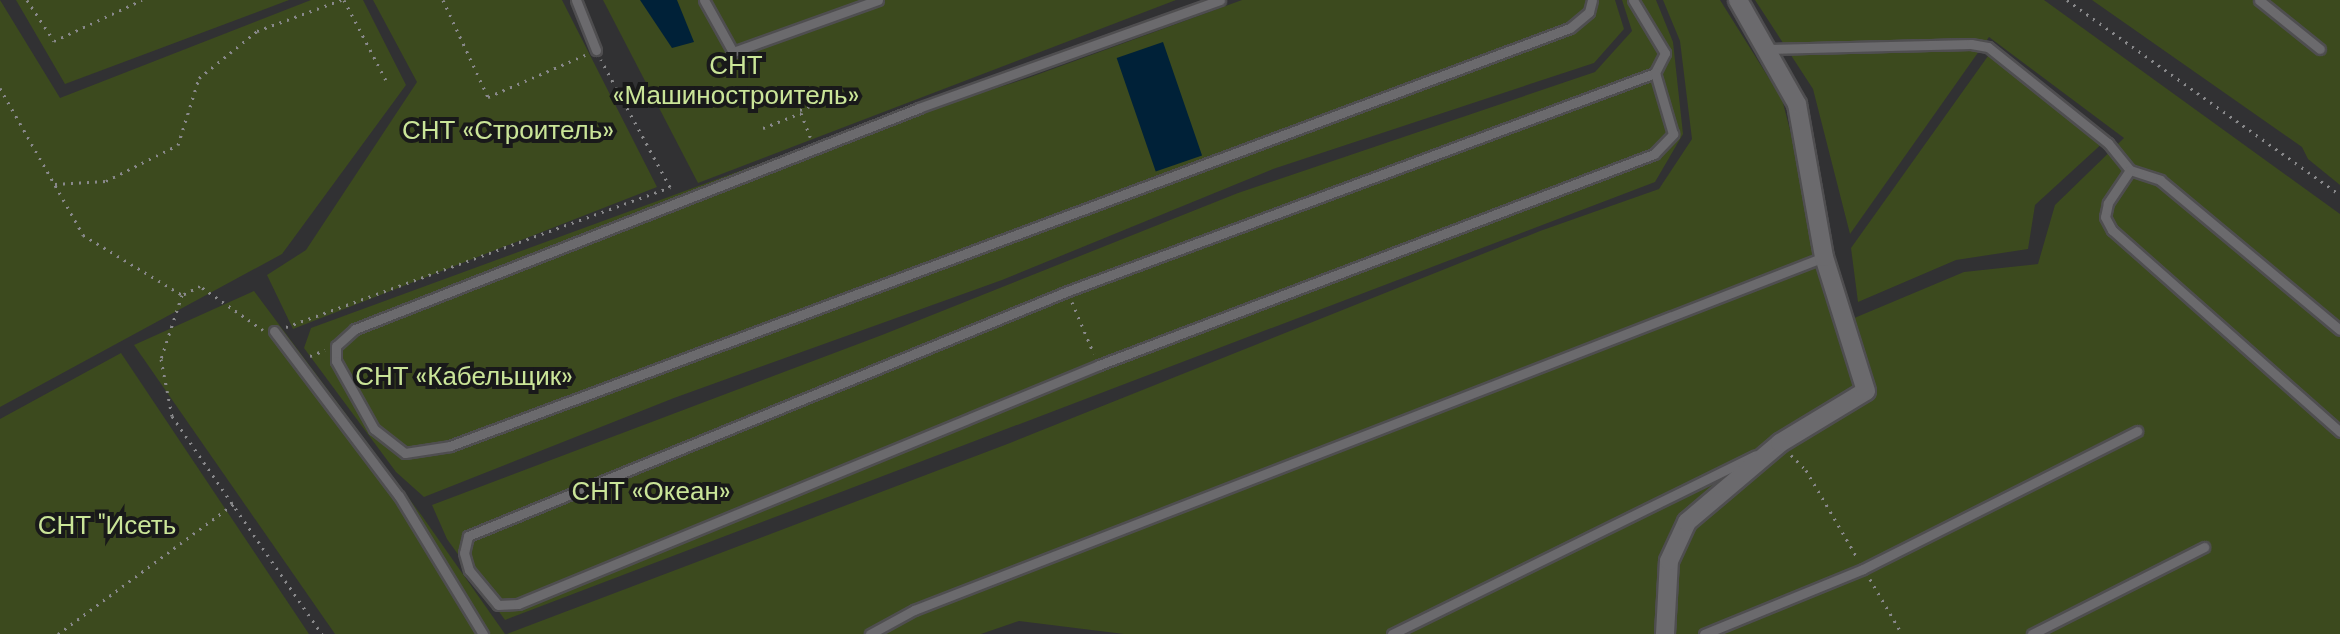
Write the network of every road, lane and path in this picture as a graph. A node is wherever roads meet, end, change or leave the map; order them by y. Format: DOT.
graph roads {
  1 [pos="27,0"];
  2 [pos="142,0"];
  3 [pos="343,0"];
  4 [pos="443,0"];
  5 [pos="576,0"];
  6 [pos="704,0"];
  7 [pos="878,0"];
  8 [pos="1220,0"];
  9 [pos="1592,0"];
  10 [pos="1633,0"];
  11 [pos="1738,0"];
  12 [pos="2067,0"];
  13 [pos="2259,0"];
  14 [pos="1768,49"];
  15 [pos="2320,49"];
  16 [pos="596,50"];
  17 [pos="1655,73"];
  18 [pos="386,80"];
  19 [pos="0,88"];
  20 [pos="796,97"];
  21 [pos="825,100"];
  22 [pos="801,111"];
  23 [pos="763,128"];
  24 [pos="812,141"];
  25 [pos="2130,170"];
  26 [pos="55,184"];
  27 [pos="2340,195"];
  28 [pos="1824,257"];
  29 [pos="1068,291"];
  30 [pos="182,295"];
  31 [pos="2340,330"];
  32 [pos="274,331"];
  33 [pos="336,346"];
  34 [pos="296,361"];
  35 [pos="1099,365"];
  36 [pos="2137,431"];
  37 [pos="2340,432"];
  38 [pos="1780,443"];
  39 [pos="234,504"];
  40 [pos="2204,547"];
  41 [pos="1863,569"];
  42 [pos="58,634"];
  43 [pos="483,634"];
  44 [pos="870,634"];
  45 [pos="1392,634"];
  46 [pos="1665,634"];
  47 [pos="1704,634"];
  48 [pos="1902,634"];
  49 [pos="2032,634"];
  1 -- 2 [label="path"];
  3 -- 18 [label="path"];
  3 -- 26 [label="path"];
  4 -- 16 [label="path"];
  5 -- 16 [label="lane"];
  6 -- 7 [label="lane"];
  8 -- 33 [label="lane"];
  9 -- 33 [label="lane"];
  10 -- 17 [label="lane"];
  11 -- 14 [label="street"];
  12 -- 27 [label="path"];
  13 -- 15 [label="lane"];
  14 -- 25 [label="lane"];
  14 -- 28 [label="street"];
  17 -- 29 [label="lane"];
  17 -- 35 [label="lane"];
  19 -- 26 [label="path"];
  20 -- 22 [label="path"];
  21 -- 22 [label="path"];
  22 -- 23 [label="path"];
  22 -- 24 [label="path"];
  25 -- 31 [label="lane"];
  25 -- 37 [label="lane"];
  26 -- 30 [label="path"];
  28 -- 38 [label="street"];
  28 -- 44 [label="lane"];
  29 -- 35 [label="path"];
  29 -- 35 [label="lane"];
  32 -- 34 [label="lane"];
  33 -- 34 [label="path"];
  34 -- 43 [label="lane"];
  36 -- 41 [label="lane"];
  38 -- 41 [label="path"];
  38 -- 45 [label="lane"];
  38 -- 46 [label="street"];
  39 -- 42 [label="path"];
  40 -- 49 [label="lane"];
  41 -- 47 [label="lane"];
  41 -- 48 [label="path"];
}
